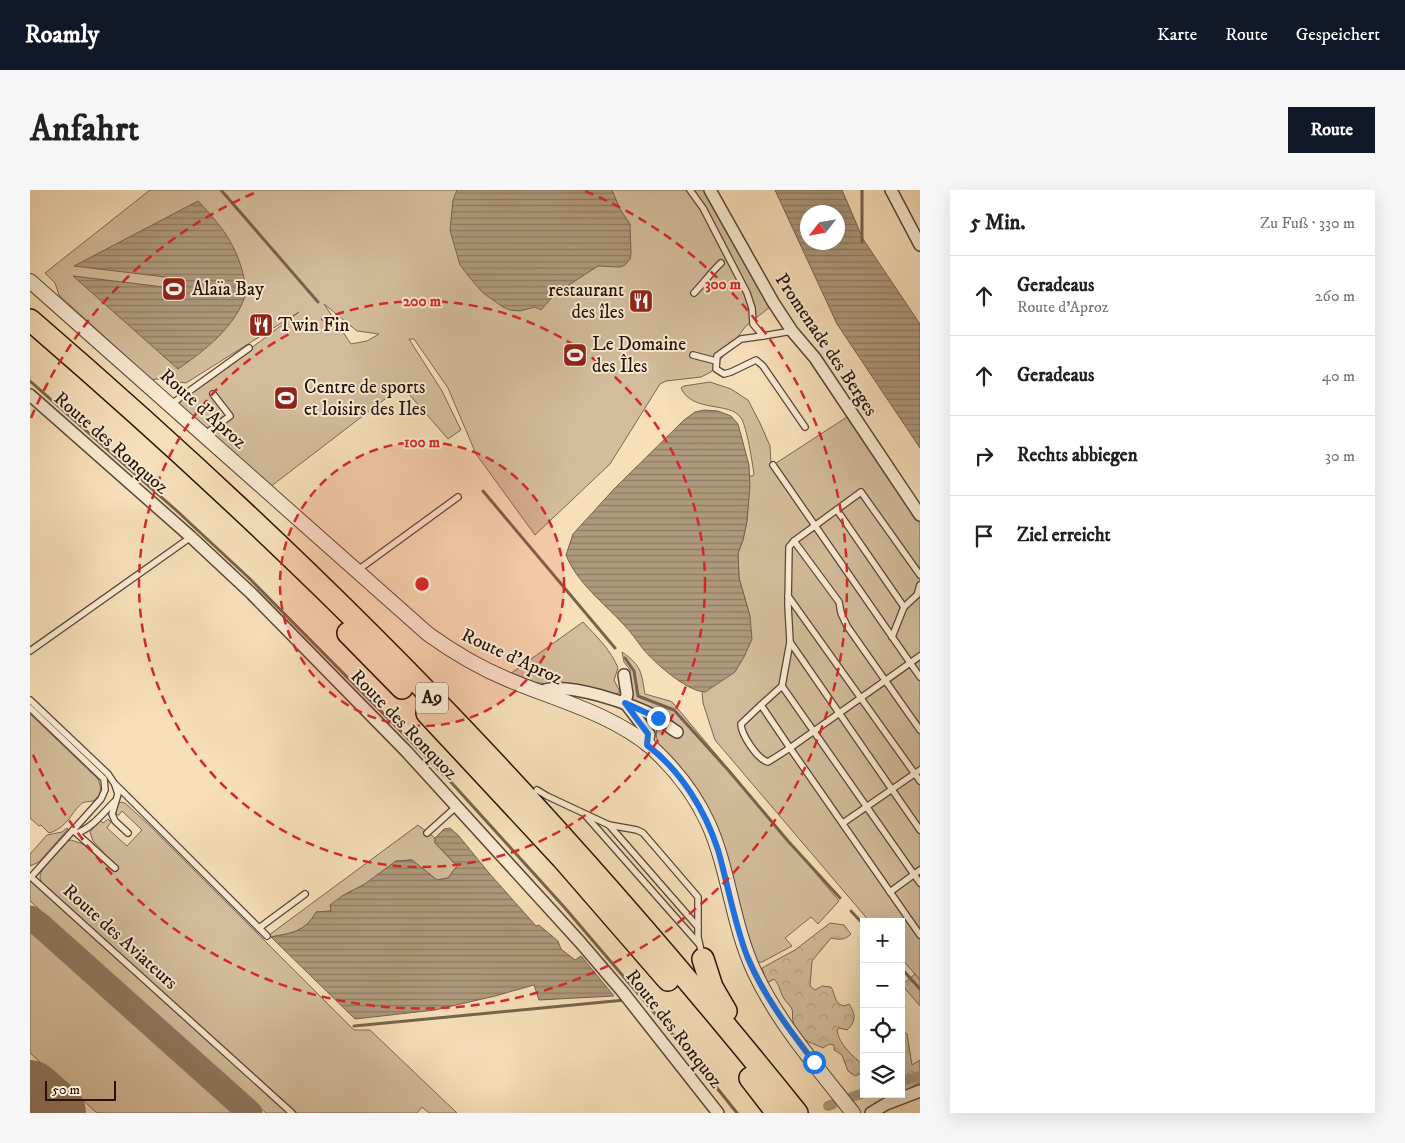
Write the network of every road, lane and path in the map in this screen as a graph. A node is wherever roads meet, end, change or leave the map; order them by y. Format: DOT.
graph roads {
  1 [pos="690,190"];
  2 [pos="710,190"];
  3 [pos="891,190"];
  4 [pos="920,245"];
  5 [pos="721,263"];
  6 [pos="30,281"];
  7 [pos="694,293"];
  8 [pos="30,320"];
  9 [pos="792,331"];
  10 [pos="763,336"];
  11 [pos="30,340"];
  12 [pos="250,348"];
  13 [pos="693,355"];
  14 [pos="716,361"];
  15 [pos="214,394"];
  16 [pos="30,395"];
  17 [pos="170,405"];
  18 [pos="805,427"];
  19 [pos="204,435"];
  20 [pos="773,466"];
  21 [pos="458,497"];
  22 [pos="837,510"];
  23 [pos="920,515"];
  24 [pos="815,526"];
  25 [pos="191,537"];
  26 [pos="794,541"];
  27 [pos="356,571"];
  28 [pos="920,575"];
  29 [pos="920,585"];
  30 [pos="788,596"];
  31 [pos="904,607"];
  32 [pos="892,637"];
  33 [pos="790,642"];
  34 [pos="30,650"];
  35 [pos="920,656"];
  36 [pos="910,662"];
  37 [pos="624,675"];
  38 [pos="920,676"];
  39 [pos="885,680"];
  40 [pos="782,686"];
  41 [pos="540,692"];
  42 [pos="861,697"];
  43 [pos="30,700"];
  44 [pos="625,703"];
  45 [pos="761,705"];
  46 [pos="30,708"];
  47 [pos="444,710"];
  48 [pos="839,712"];
  49 [pos="814,730"];
  50 [pos="920,730"];
  51 [pos="676,732"];
  52 [pos="647,745"];
  53 [pos="790,748"];
  54 [pos="917,772"];
  55 [pos="920,781"];
  56 [pos="114,783"];
  57 [pos="892,789"];
  58 [pos="537,790"];
  59 [pos="115,801"];
  60 [pos="457,806"];
  61 [pos="867,806"];
  62 [pos="584,814"];
  63 [pos="843,823"];
  64 [pos="610,825"];
  65 [pos="920,830"];
  66 [pos="75,831"];
  67 [pos="128,833"];
  68 [pos="428,833"];
  69 [pos="114,868"];
  70 [pos="920,870"];
  71 [pos="914,874"];
  72 [pos="30,877"];
  73 [pos="920,883"];
  74 [pos="890,892"];
  75 [pos="305,894"];
  76 [pos="698,927"];
  77 [pos="259,928"];
  78 [pos="920,935"];
  79 [pos="267,936"];
  80 [pos="701,952"];
  81 [pos="766,1075"];
  82 [pos="920,1090"];
  83 [pos="292,1113"];
  84 [pos="718,1113"];
  85 [pos="778,1113"];
  86 [pos="797,1113"];
  87 [pos="853,1113"];
  88 [pos="871,1113"];
  1 -- 10 [label="lane"];
  2 -- 9 [label="street, Promenade des Berges"];
  3 -- 4 [label="street"];
  5 -- 7 [label="lane"];
  6 -- 17 [label="street, Route d'Aproz"];
  8 -- 47 [label="highway, A9"];
  9 -- 10 [label="lane"];
  9 -- 23 [label="street, Promenade des Berges"];
  10 -- 14 [label="lane"];
  11 -- 85 [label="highway, A9"];
  12 -- 17 [label="lane"];
  13 -- 14 [label="lane"];
  14 -- 18 [label="lane"];
  15 -- 19 [label="lane"];
  16 -- 25 [label="street, Route des Ronquoz"];
  17 -- 19 [label="street, Route d'Aproz"];
  19 -- 27 [label="street, Route d'Aproz"];
  20 -- 24 [label="lane"];
  21 -- 27 [label="lane"];
  22 -- 24 [label="lane"];
  22 -- 28 [label="lane"];
  22 -- 31 [label="lane"];
  24 -- 26 [label="lane"];
  24 -- 32 [label="lane"];
  25 -- 34 [label="lane"];
  25 -- 60 [label="street, Route des Ronquoz"];
  26 -- 30 [label="lane"];
  26 -- 39 [label="lane"];
  27 -- 41 [label="street, Route d'Aproz"];
  29 -- 31 [label="lane"];
  30 -- 33 [label="lane"];
  30 -- 42 [label="lane"];
  31 -- 32 [label="lane"];
  32 -- 36 [label="lane"];
  33 -- 40 [label="lane"];
  33 -- 48 [label="lane"];
  35 -- 36 [label="lane"];
  36 -- 38 [label="lane"];
  36 -- 39 [label="lane"];
  37 -- 44 [label="street"];
  39 -- 42 [label="lane"];
  39 -- 50 [label="lane"];
  40 -- 45 [label="lane"];
  40 -- 49 [label="lane"];
  41 -- 44 [label="street"];
  41 -- 52 [label="street, Route d'Aproz"];
  42 -- 48 [label="lane"];
  42 -- 54 [label="lane"];
  43 -- 56 [label="lane"];
  44 -- 51 [label="street"];
  44 -- 52 [label="street"];
  45 -- 53 [label="lane"];
  45 -- 53 [label="lane"];
  46 -- 66 [label="lane, Route des Aviateurs"];
  47 -- 58 [label="highway"];
  47 -- 81 [label="highway, A9"];
  48 -- 49 [label="lane"];
  48 -- 57 [label="lane"];
  49 -- 53 [label="lane"];
  49 -- 61 [label="lane"];
  52 -- 87 [label="street, Route d'Aproz"];
  53 -- 63 [label="lane"];
  54 -- 55 [label="lane"];
  54 -- 57 [label="lane"];
  56 -- 59 [label="lane"];
  56 -- 77 [label="lane"];
  57 -- 61 [label="lane"];
  57 -- 65 [label="lane"];
  58 -- 62 [label="lane"];
  59 -- 66 [label="lane"];
  59 -- 67 [label="lane"];
  60 -- 68 [label="lane"];
  60 -- 84 [label="street, Route des Ronquoz"];
  61 -- 63 [label="lane"];
  61 -- 71 [label="lane"];
  62 -- 64 [label="lane"];
  62 -- 80 [label="lane"];
  63 -- 74 [label="lane"];
  64 -- 76 [label="lane"];
  64 -- 76 [label="lane"];
  66 -- 69 [label="lane"];
  66 -- 72 [label="lane, Route des Aviateurs"];
  70 -- 71 [label="lane"];
  71 -- 73 [label="lane"];
  71 -- 74 [label="lane"];
  72 -- 83 [label="lane, Route des Aviateurs"];
  74 -- 78 [label="lane"];
  75 -- 77 [label="lane"];
  76 -- 80 [label="lane"];
  77 -- 79 [label="lane"];
  80 -- 81 [label="highway"];
  81 -- 86 [label="highway, A9"];
  82 -- 88 [label="street"];
}
